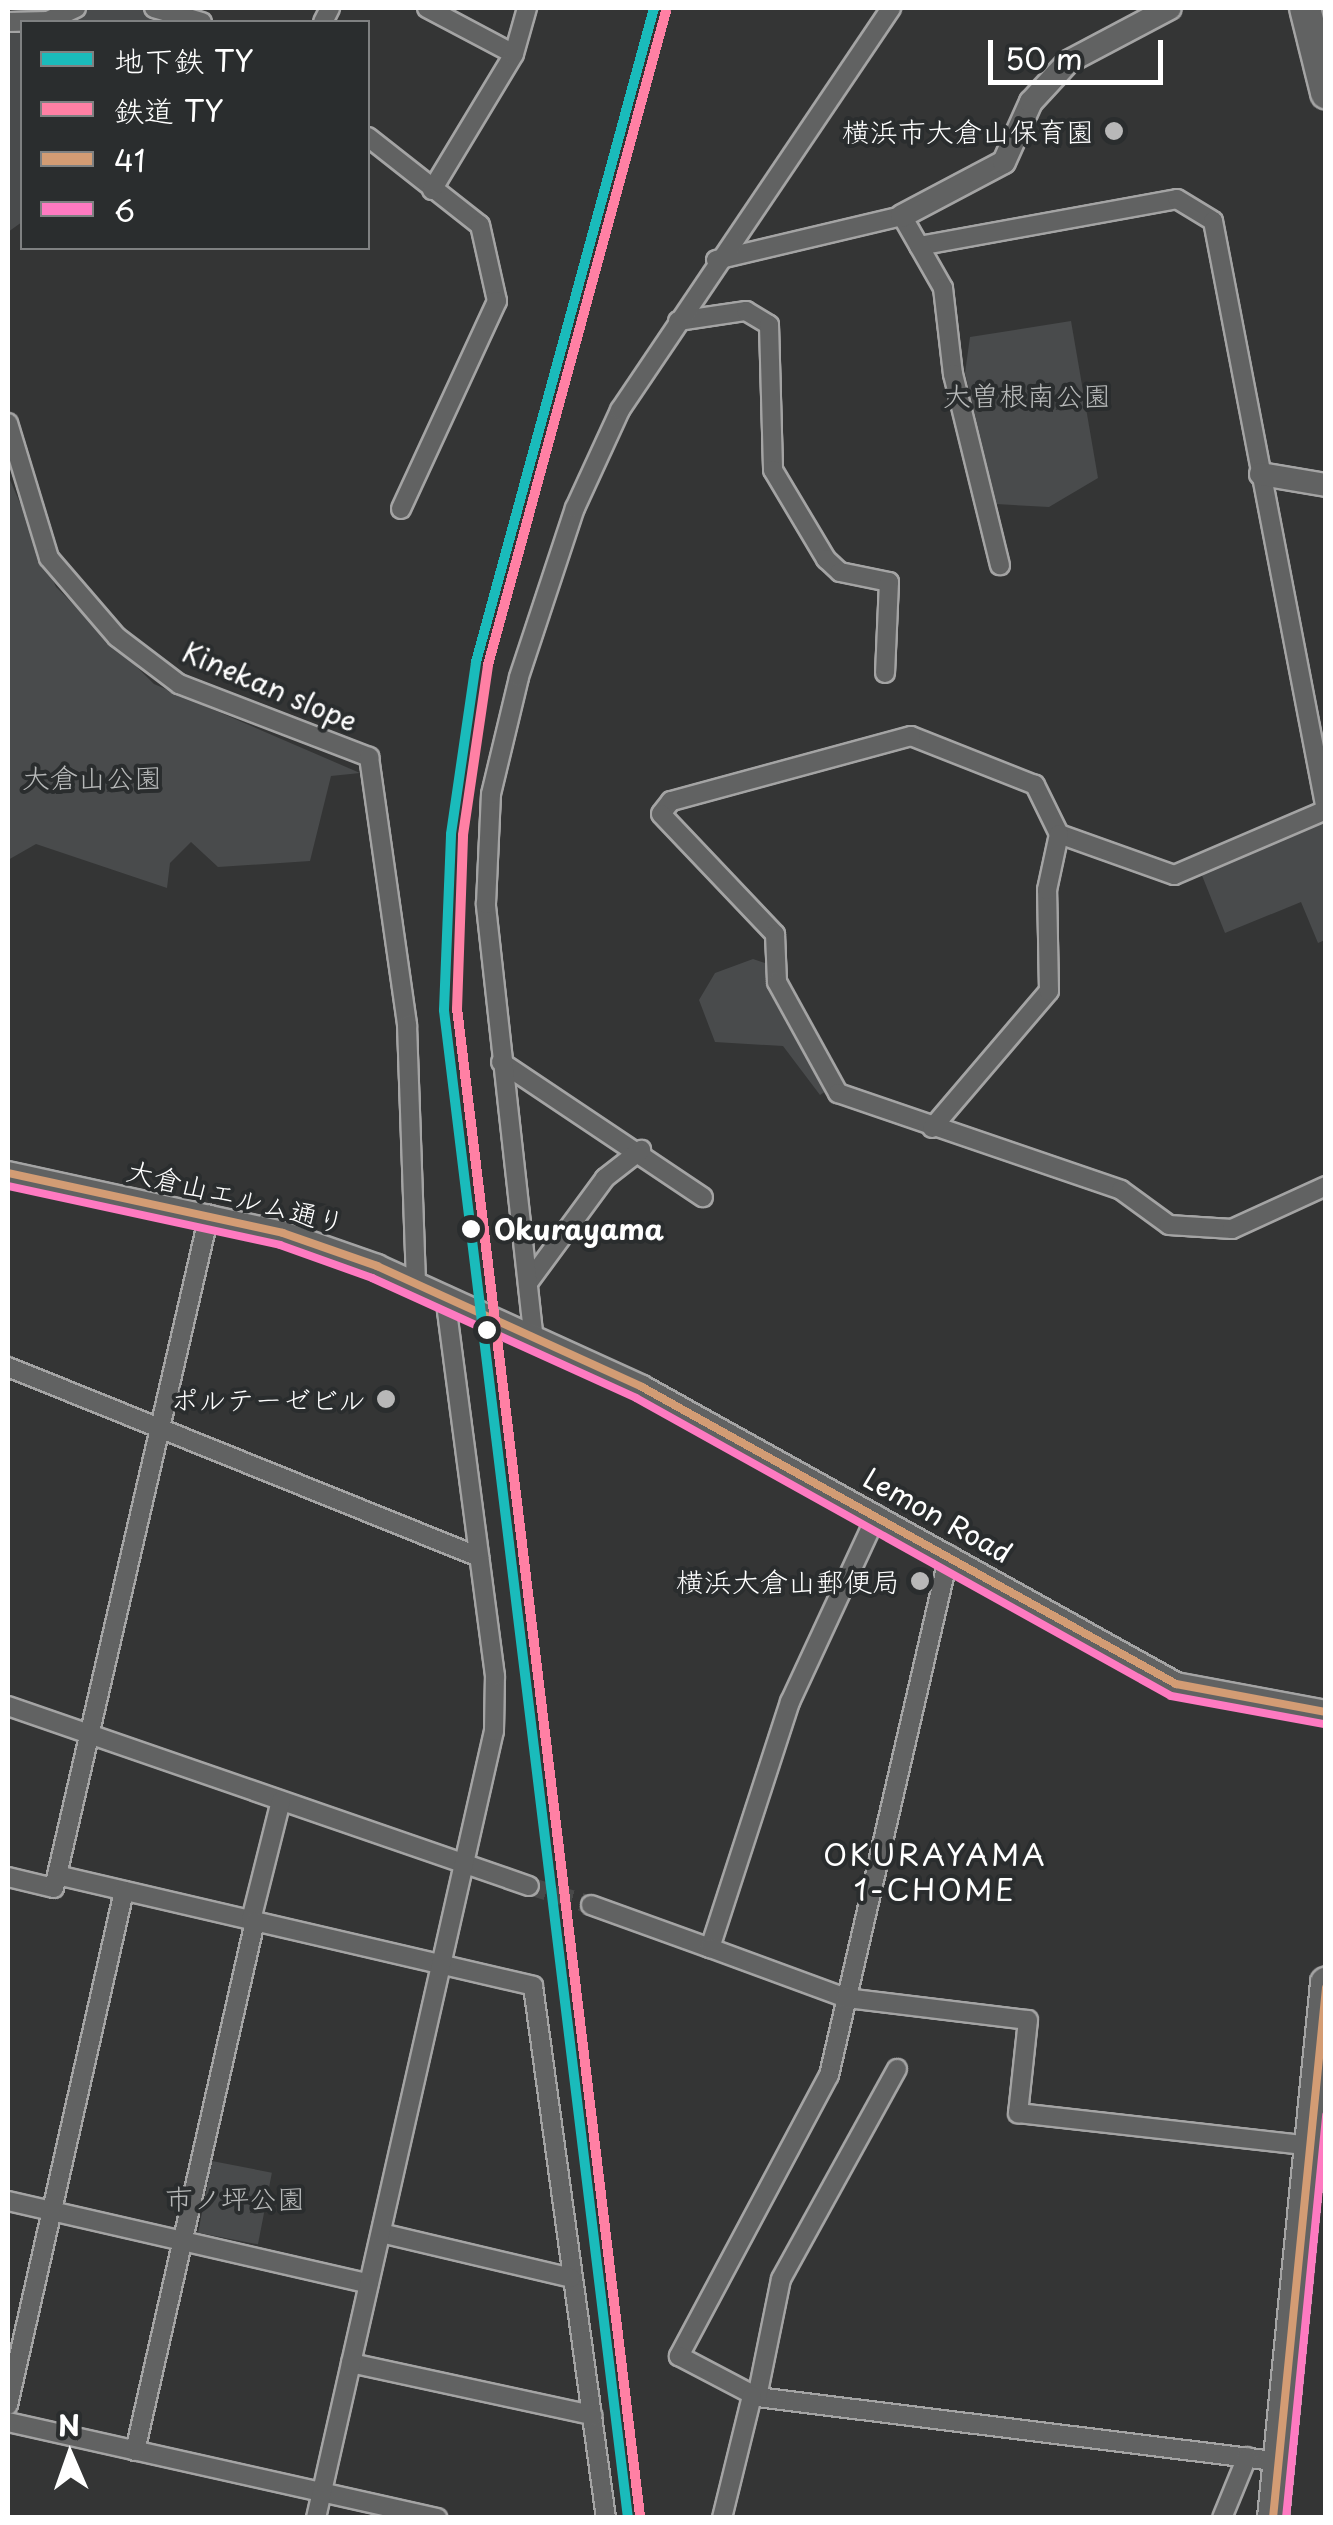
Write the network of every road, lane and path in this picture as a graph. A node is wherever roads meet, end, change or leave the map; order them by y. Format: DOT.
graph roads {
  1 [pos="76,8"];
  2 [pos="154,8"];
  3 [pos="427,8"];
  4 [pos="528,8"];
  5 [pos="891,8"];
  6 [pos="1170,8"];
  7 [pos="1305,8"];
  8 [pos="50,20"];
  9 [pos="195,20"];
  10 [pos="514,54"];
  11 [pos="1326,93"];
  12 [pos="370,139"];
  13 [pos="432,190"];
  14 [pos="902,216"];
  15 [pos="919,246"];
  16 [pos="716,260"];
  17 [pos="678,320"];
  18 [pos="8,423"];
  19 [pos="1261,474"];
  20 [pos="1326,485"];
  21 [pos="401,510"];
  22 [pos="1000,565"];
  23 [pos="885,673"];
  24 [pos="1058,834"];
  25 [pos="501,1062"];
  26 [pos="932,1128"];
  27 [pos="641,1150"];
  28 [pos="8,1172"];
  29 [pos="1326,1186"];
  30 [pos="703,1197"];
  31 [pos="208,1215"];
  32 [pos="416,1283"];
  33 [pos="528,1283"];
  34 [pos="445,1295"];
  35 [pos="533,1332"];
  36 [pos="8,1367"];
  37 [pos="161,1426"];
  38 [pos="877,1515"];
  39 [pos="949,1555"];
  40 [pos="479,1557"];
  41 [pos="8,1706"];
  42 [pos="1326,1712"];
  43 [pos="88,1734"];
  44 [pos="280,1801"];
  45 [pos="464,1865"];
  46 [pos="57,1876"];
  47 [pos="8,1878"];
  48 [pos="529,1886"];
  49 [pos="124,1891"];
  50 [pos="591,1905"];
  51 [pos="253,1921"];
  52 [pos="710,1948"];
  53 [pos="442,1964"];
  54 [pos="1326,1983"];
  55 [pos="846,1998"];
  56 [pos="1320,2058"];
  57 [pos="897,2070"];
  58 [pos="1304,2145"];
  59 [pos="8,2201"];
  60 [pos="53,2212"];
  61 [pos="381,2234"];
  62 [pos="184,2242"];
  63 [pos="571,2278"];
  64 [pos="369,2284"];
  65 [pos="351,2363"];
  66 [pos="755,2397"];
  67 [pos="8,2405"];
  68 [pos="592,2415"];
  69 [pos="8,2422"];
  70 [pos="135,2450"];
  71 [pos="1260,2459"];
  72 [pos="322,2492"];
  73 [pos="316,2518"];
  74 [pos="438,2518"];
  75 [pos="606,2518"];
  76 [pos="722,2518"];
  77 [pos="1222,2518"];
  78 [pos="1272,2518"];
  1 -- 8 [label="street"];
  2 -- 9 [label="street"];
  3 -- 10 [label="street"];
  4 -- 10 [label="street"];
  5 -- 16 [label="street"];
  6 -- 14 [label="street"];
  7 -- 11 [label="main road"];
  10 -- 13 [label="street"];
  12 -- 13 [label="street"];
  13 -- 21 [label="street"];
  14 -- 15 [label="street"];
  14 -- 16 [label="street"];
  15 -- 19 [label="street"];
  15 -- 22 [label="street"];
  16 -- 17 [label="street"];
  17 -- 23 [label="street"];
  17 -- 25 [label="street"];
  18 -- 32 [label="street, Kinekan slope"];
  19 -- 20 [label="street"];
  19 -- 24 [label="street"];
  24 -- 26 [label="street"];
  24 -- 26 [label="street"];
  25 -- 27 [label="street"];
  25 -- 33 [label="street"];
  26 -- 29 [label="street"];
  27 -- 30 [label="street"];
  27 -- 33 [label="street"];
  28 -- 31 [label="street, 大倉山エルム通り"];
  31 -- 32 [label="street, 大倉山エルム通り"];
  31 -- 37 [label="street"];
  32 -- 34 [label="street, 大倉山エルム通り"];
  33 -- 35 [label="street"];
  34 -- 35 [label="street, Lemon Road"];
  34 -- 40 [label="street"];
  35 -- 38 [label="street, Lemon Road"];
  36 -- 37 [label="street"];
  37 -- 40 [label="street"];
  37 -- 43 [label="street"];
  38 -- 39 [label="street, Lemon Road"];
  38 -- 52 [label="street"];
  39 -- 42 [label="street, Lemon Road"];
  39 -- 55 [label="street"];
  40 -- 45 [label="street"];
  41 -- 43 [label="street"];
  43 -- 44 [label="street"];
  43 -- 46 [label="street"];
  44 -- 45 [label="street"];
  44 -- 51 [label="street"];
  45 -- 48 [label="street"];
  45 -- 53 [label="street"];
  46 -- 47 [label="street"];
  46 -- 49 [label="street"];
  49 -- 51 [label="street"];
  49 -- 60 [label="street"];
  50 -- 52 [label="street"];
  51 -- 53 [label="street"];
  51 -- 62 [label="street"];
  52 -- 55 [label="street"];
  53 -- 61 [label="street"];
  53 -- 63 [label="street"];
  54 -- 56 [label="main road"];
  55 -- 58 [label="street"];
  55 -- 66 [label="street"];
  56 -- 58 [label="main road"];
  57 -- 66 [label="street"];
  58 -- 71 [label="main road"];
  59 -- 60 [label="street"];
  60 -- 62 [label="street"];
  60 -- 67 [label="street"];
  61 -- 63 [label="street"];
  61 -- 64 [label="street"];
  62 -- 64 [label="street"];
  62 -- 70 [label="street"];
  63 -- 68 [label="street"];
  64 -- 65 [label="street"];
  65 -- 68 [label="street"];
  65 -- 72 [label="street"];
  66 -- 71 [label="street"];
  66 -- 76 [label="street"];
  68 -- 75 [label="street"];
  69 -- 70 [label="street"];
  70 -- 72 [label="street"];
  71 -- 77 [label="street"];
  71 -- 78 [label="main road"];
  72 -- 73 [label="street"];
  72 -- 74 [label="street"];
}
